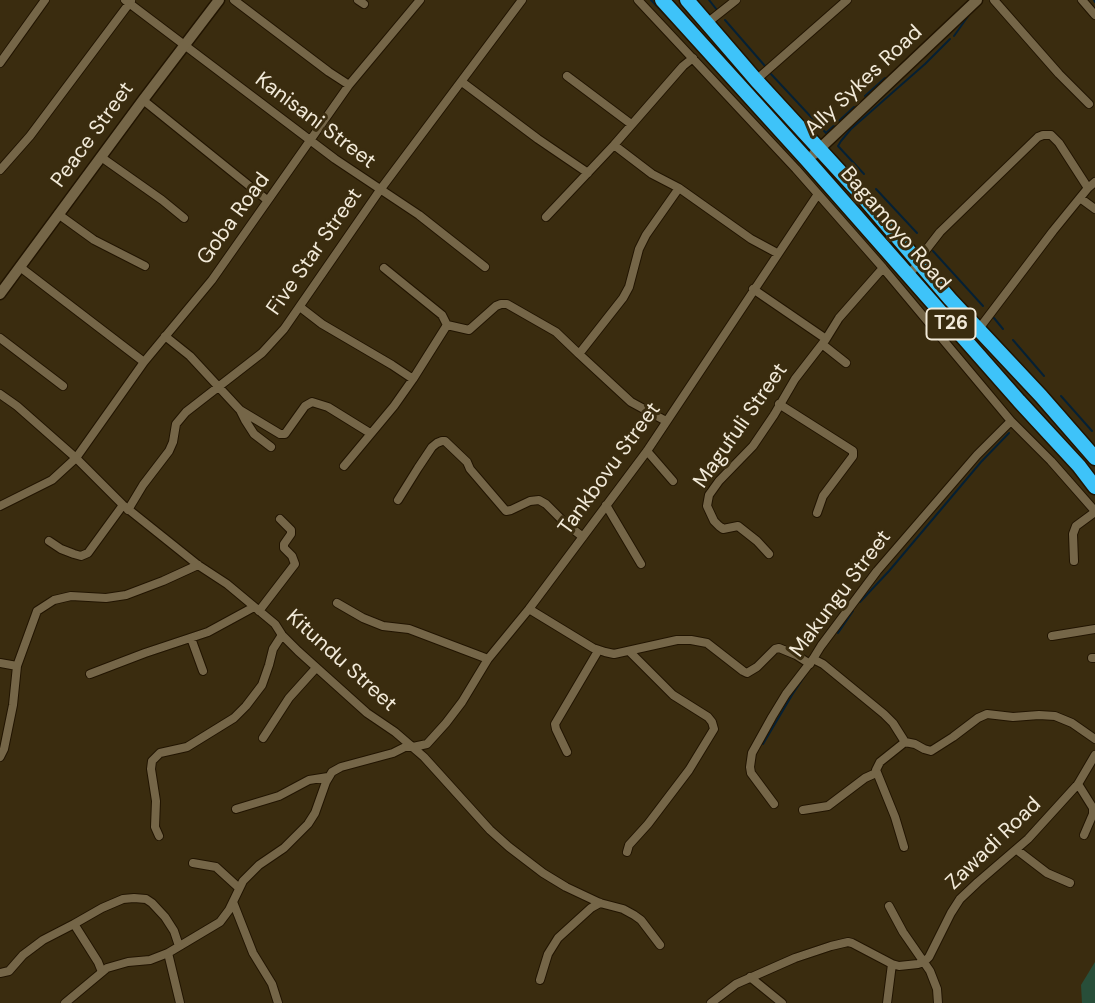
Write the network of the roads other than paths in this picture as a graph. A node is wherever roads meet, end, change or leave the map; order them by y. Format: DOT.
graph roads {
  1 [pos="45,0"];
  2 [pos="219,0"];
  3 [pos="234,0"];
  4 [pos="420,0"];
  5 [pos="522,0"];
  6 [pos="638,0"];
  7 [pos="662,0"];
  8 [pos="687,0"];
  9 [pos="736,0"];
  10 [pos="847,0"];
  11 [pos="977,0"];
  12 [pos="994,0"];
  13 [pos="1082,0"];
  14 [pos="129,1"];
  15 [pos="1095,15"];
  16 [pos="707,23"];
  17 [pos="184,46"];
  18 [pos="693,58"];
  19 [pos="0,63"];
  20 [pos="567,76"];
  21 [pos="756,80"];
  22 [pos="462,82"];
  23 [pos="349,85"];
  24 [pos="142,100"];
  25 [pos="1089,104"];
  26 [pos="631,124"];
  27 [pos="312,140"];
  28 [pos="614,145"];
  29 [pos="819,150"];
  30 [pos="101,157"];
  31 [pos="807,160"];
  32 [pos="0,170"];
  33 [pos="588,173"];
  34 [pos="1092,185"];
  35 [pos="680,187"];
  36 [pos="380,190"];
  37 [pos="818,194"];
  38 [pos="1080,198"];
  39 [pos="267,200"];
  40 [pos="839,208"];
  41 [pos="1095,209"];
  42 [pos="58,214"];
  43 [pos="546,217"];
  44 [pos="184,218"];
  45 [pos="777,253"];
  46 [pos="920,262"];
  47 [pos="145,266"];
  48 [pos="20,267"];
  49 [pos="485,267"];
  50 [pos="384,268"];
  51 [pos="883,268"];
  52 [pos="908,275"];
  53 [pos="753,289"];
  54 [pos="0,294"];
  55 [pos="300,307"];
  56 [pos="447,325"];
  57 [pos="978,330"];
  58 [pos="165,336"];
  59 [pos="0,338"];
  60 [pos="824,341"];
  61 [pos="579,354"];
  62 [pos="144,362"];
  63 [pos="846,363"];
  64 [pos="413,379"];
  65 [pos="63,386"];
  66 [pos="218,386"];
  67 [pos="0,394"];
  68 [pos="779,404"];
  69 [pos="240,410"];
  70 [pos="666,421"];
  71 [pos="1011,421"];
  72 [pos="370,433"];
  73 [pos="271,447"];
  74 [pos="647,451"];
  75 [pos="76,458"];
  76 [pos="1095,458"];
  77 [pos="344,466"];
  78 [pos="673,481"];
  79 [pos="1095,487"];
  80 [pos="398,500"];
  81 [pos="606,505"];
  82 [pos="0,506"];
  83 [pos="126,507"];
  84 [pos="1095,511"];
  85 [pos="817,513"];
  86 [pos="280,519"];
  87 [pos="583,537"];
  88 [pos="49,541"];
  89 [pos="769,554"];
  90 [pos="1074,561"];
  91 [pos="641,564"];
  92 [pos="198,565"];
  93 [pos="337,603"];
  94 [pos="257,609"];
  95 [pos="529,609"];
  96 [pos="1095,629"];
  97 [pos="282,635"];
  98 [pos="1052,636"];
  99 [pos="191,638"];
  100 [pos="598,651"];
  101 [pos="629,651"];
  102 [pos="488,659"];
  103 [pos="812,661"];
  104 [pos="0,663"];
  105 [pos="17,666"];
  106 [pos="316,668"];
  107 [pos="203,671"];
  108 [pos="90,674"];
  109 [pos="263,738"];
  110 [pos="1095,739"];
  111 [pos="905,742"];
  112 [pos="413,747"];
  113 [pos="567,752"];
  114 [pos="1095,755"];
  115 [pos="0,757"];
  116 [pos="876,773"];
  117 [pos="328,777"];
  118 [pos="1078,784"];
  119 [pos="774,804"];
  120 [pos="236,809"];
  121 [pos="803,810"];
  122 [pos="1084,835"];
  123 [pos="159,836"];
  124 [pos="904,847"];
  125 [pos="1017,850"];
  126 [pos="627,852"];
  127 [pos="193,863"];
  128 [pos="1070,883"];
  129 [pos="239,888"];
  130 [pos="233,902"];
  131 [pos="600,903"];
  132 [pos="889,906"];
  133 [pos="74,924"];
  134 [pos="660,945"];
  135 [pos="179,946"];
  136 [pos="168,953"];
  137 [pos="925,962"];
  138 [pos="892,964"];
  139 [pos="102,972"];
  140 [pos="0,973"];
  141 [pos="750,977"];
  142 [pos="540,980"];
  143 [pos="65,1003"];
  144 [pos="180,1003"];
  145 [pos="278,1003"];
  146 [pos="711,1003"];
  147 [pos="782,1003"];
  148 [pos="887,1003"];
  149 [pos="938,1003"];
  1 -- 19 [label="street"];
  2 -- 17 [label="street, Peace Street"];
  3 -- 23 [label="street"];
  4 -- 23 [label="street, Goba Road"];
  5 -- 22 [label="street, Five Star Street"];
  6 -- 18 [label="street"];
  7 -- 31 [label="highway, Bagamoyo Road / T26"];
  8 -- 16 [label="highway, Bagamoyo Road / T26"];
  9 -- 16 [label="street"];
  10 -- 21 [label="street"];
  11 -- 29 [label="street, Ally Sykes Road"];
  12 -- 25 [label="street"];
  13 -- 15 [label="street"];
  14 -- 17 [label="street, Kanisani Street"];
  14 -- 32 [label="street"];
  16 -- 21 [label="highway, Bagamoyo Road / T26"];
  17 -- 24 [label="street, Peace Street"];
  17 -- 27 [label="street, Kanisani Street"];
  18 -- 26 [label="street"];
  18 -- 37 [label="street"];
  20 -- 26 [label="street"];
  21 -- 29 [label="highway, Bagamoyo Road / T26"];
  22 -- 33 [label="street"];
  22 -- 36 [label="street, Five Star Street"];
  23 -- 27 [label="street, Goba Road"];
  24 -- 30 [label="street, Peace Street"];
  24 -- 39 [label="street"];
  26 -- 28 [label="street"];
  27 -- 36 [label="street, Kanisani Street"];
  27 -- 39 [label="street, Goba Road"];
  28 -- 33 [label="street"];
  28 -- 35 [label="street"];
  29 -- 31 [label="street, Ally Sykes Road"];
  29 -- 46 [label="highway, Bagamoyo Road / T26"];
  30 -- 42 [label="street, Peace Street"];
  30 -- 44 [label="street"];
  31 -- 40 [label="highway, Bagamoyo Road / T26"];
  33 -- 43 [label="street"];
  34 -- 38 [label="street"];
  34 -- 46 [label="street"];
  35 -- 45 [label="street"];
  35 -- 61 [label="street"];
  36 -- 49 [label="street, Kanisani Street"];
  36 -- 55 [label="street, Five Star Street"];
  37 -- 40 [label="street"];
  37 -- 45 [label="street, Tankbovu Street"];
  38 -- 41 [label="street"];
  38 -- 57 [label="street"];
  39 -- 58 [label="street, Goba Road"];
  40 -- 51 [label="street"];
  40 -- 52 [label="highway, Bagamoyo Road / T26"];
  42 -- 47 [label="street"];
  42 -- 48 [label="street, Peace Street"];
  45 -- 53 [label="street, Tankbovu Street"];
  46 -- 52 [label="street"];
  46 -- 57 [label="highway, Bagamoyo Road / T26"];
  48 -- 54 [label="street, Peace Street"];
  48 -- 62 [label="street"];
  50 -- 56 [label="street"];
  51 -- 60 [label="street, Magufuli Street"];
  51 -- 71 [label="street"];
  52 -- 79 [label="highway, Bagamoyo Road / T26"];
  53 -- 60 [label="street"];
  53 -- 70 [label="street, Tankbovu Street"];
  55 -- 64 [label="street"];
  55 -- 66 [label="street, Five Star Street"];
  56 -- 61 [label="street"];
  56 -- 64 [label="street"];
  57 -- 76 [label="highway, Bagamoyo Road / T26"];
  58 -- 62 [label="street, Goba Road"];
  58 -- 66 [label="street"];
  59 -- 65 [label="street"];
  60 -- 63 [label="street"];
  60 -- 68 [label="street, Magufuli Street"];
  61 -- 70 [label="street"];
  62 -- 75 [label="street, Goba Road"];
  64 -- 72 [label="street"];
  66 -- 69 [label="street"];
  66 -- 83 [label="street, Five Star Street"];
  67 -- 75 [label="street, Kitundu Street"];
  68 -- 85 [label="street"];
  68 -- 89 [label="street, Magufuli Street"];
  69 -- 72 [label="street"];
  69 -- 73 [label="street"];
  70 -- 74 [label="street, Tankbovu Street"];
  71 -- 84 [label="street"];
  71 -- 103 [label="street, Makungu Street"];
  72 -- 77 [label="street"];
  74 -- 78 [label="street"];
  74 -- 81 [label="street, Tankbovu Street"];
  75 -- 82 [label="street, Goba Road"];
  75 -- 83 [label="street, Kitundu Street"];
  80 -- 87 [label="street"];
  81 -- 87 [label="street, Tankbovu Street"];
  81 -- 91 [label="street"];
  83 -- 88 [label="street, Five Star Street"];
  83 -- 92 [label="street, Kitundu Street"];
  84 -- 90 [label="street"];
  86 -- 94 [label="street"];
  87 -- 95 [label="street, Tankbovu Street"];
  92 -- 94 [label="street, Kitundu Street"];
  92 -- 105 [label="street"];
  93 -- 102 [label="street"];
  94 -- 97 [label="street, Kitundu Street"];
  94 -- 99 [label="street"];
  95 -- 100 [label="street"];
  95 -- 102 [label="street, Tankbovu Street"];
  96 -- 98 [label="street"];
  97 -- 106 [label="street, Kitundu Street"];
  97 -- 123 [label="street"];
  99 -- 107 [label="street"];
  99 -- 108 [label="street"];
  100 -- 101 [label="street"];
  100 -- 113 [label="street"];
  101 -- 103 [label="street"];
  101 -- 126 [label="street"];
  102 -- 112 [label="street, Tankbovu Street"];
  103 -- 111 [label="street"];
  103 -- 119 [label="street, Makungu Street"];
  104 -- 105 [label="street"];
  105 -- 115 [label="street"];
  106 -- 109 [label="street"];
  106 -- 112 [label="street, Kitundu Street"];
  110 -- 111 [label="street"];
  111 -- 116 [label="street"];
  112 -- 117 [label="street, Tankbovu Street"];
  112 -- 131 [label="street, Kitundu Street"];
  114 -- 118 [label="street, Zawadi Road"];
  116 -- 121 [label="street"];
  116 -- 124 [label="street"];
  117 -- 120 [label="street, Tankbovu Street"];
  117 -- 129 [label="street"];
  118 -- 122 [label="street"];
  118 -- 125 [label="street, Zawadi Road"];
  125 -- 128 [label="street"];
  125 -- 137 [label="street, Zawadi Road"];
  127 -- 129 [label="street"];
  129 -- 130 [label="street"];
  130 -- 135 [label="street"];
  130 -- 145 [label="street"];
  131 -- 134 [label="street, Kitundu Street"];
  131 -- 142 [label="street"];
  132 -- 137 [label="street"];
  133 -- 135 [label="street"];
  133 -- 139 [label="street"];
  133 -- 140 [label="street"];
  135 -- 136 [label="street"];
  136 -- 139 [label="street"];
  136 -- 144 [label="street"];
  137 -- 138 [label="street"];
  137 -- 149 [label="street"];
  138 -- 141 [label="street"];
  138 -- 148 [label="street"];
  139 -- 143 [label="street"];
  141 -- 146 [label="street"];
  141 -- 147 [label="street"];
}
